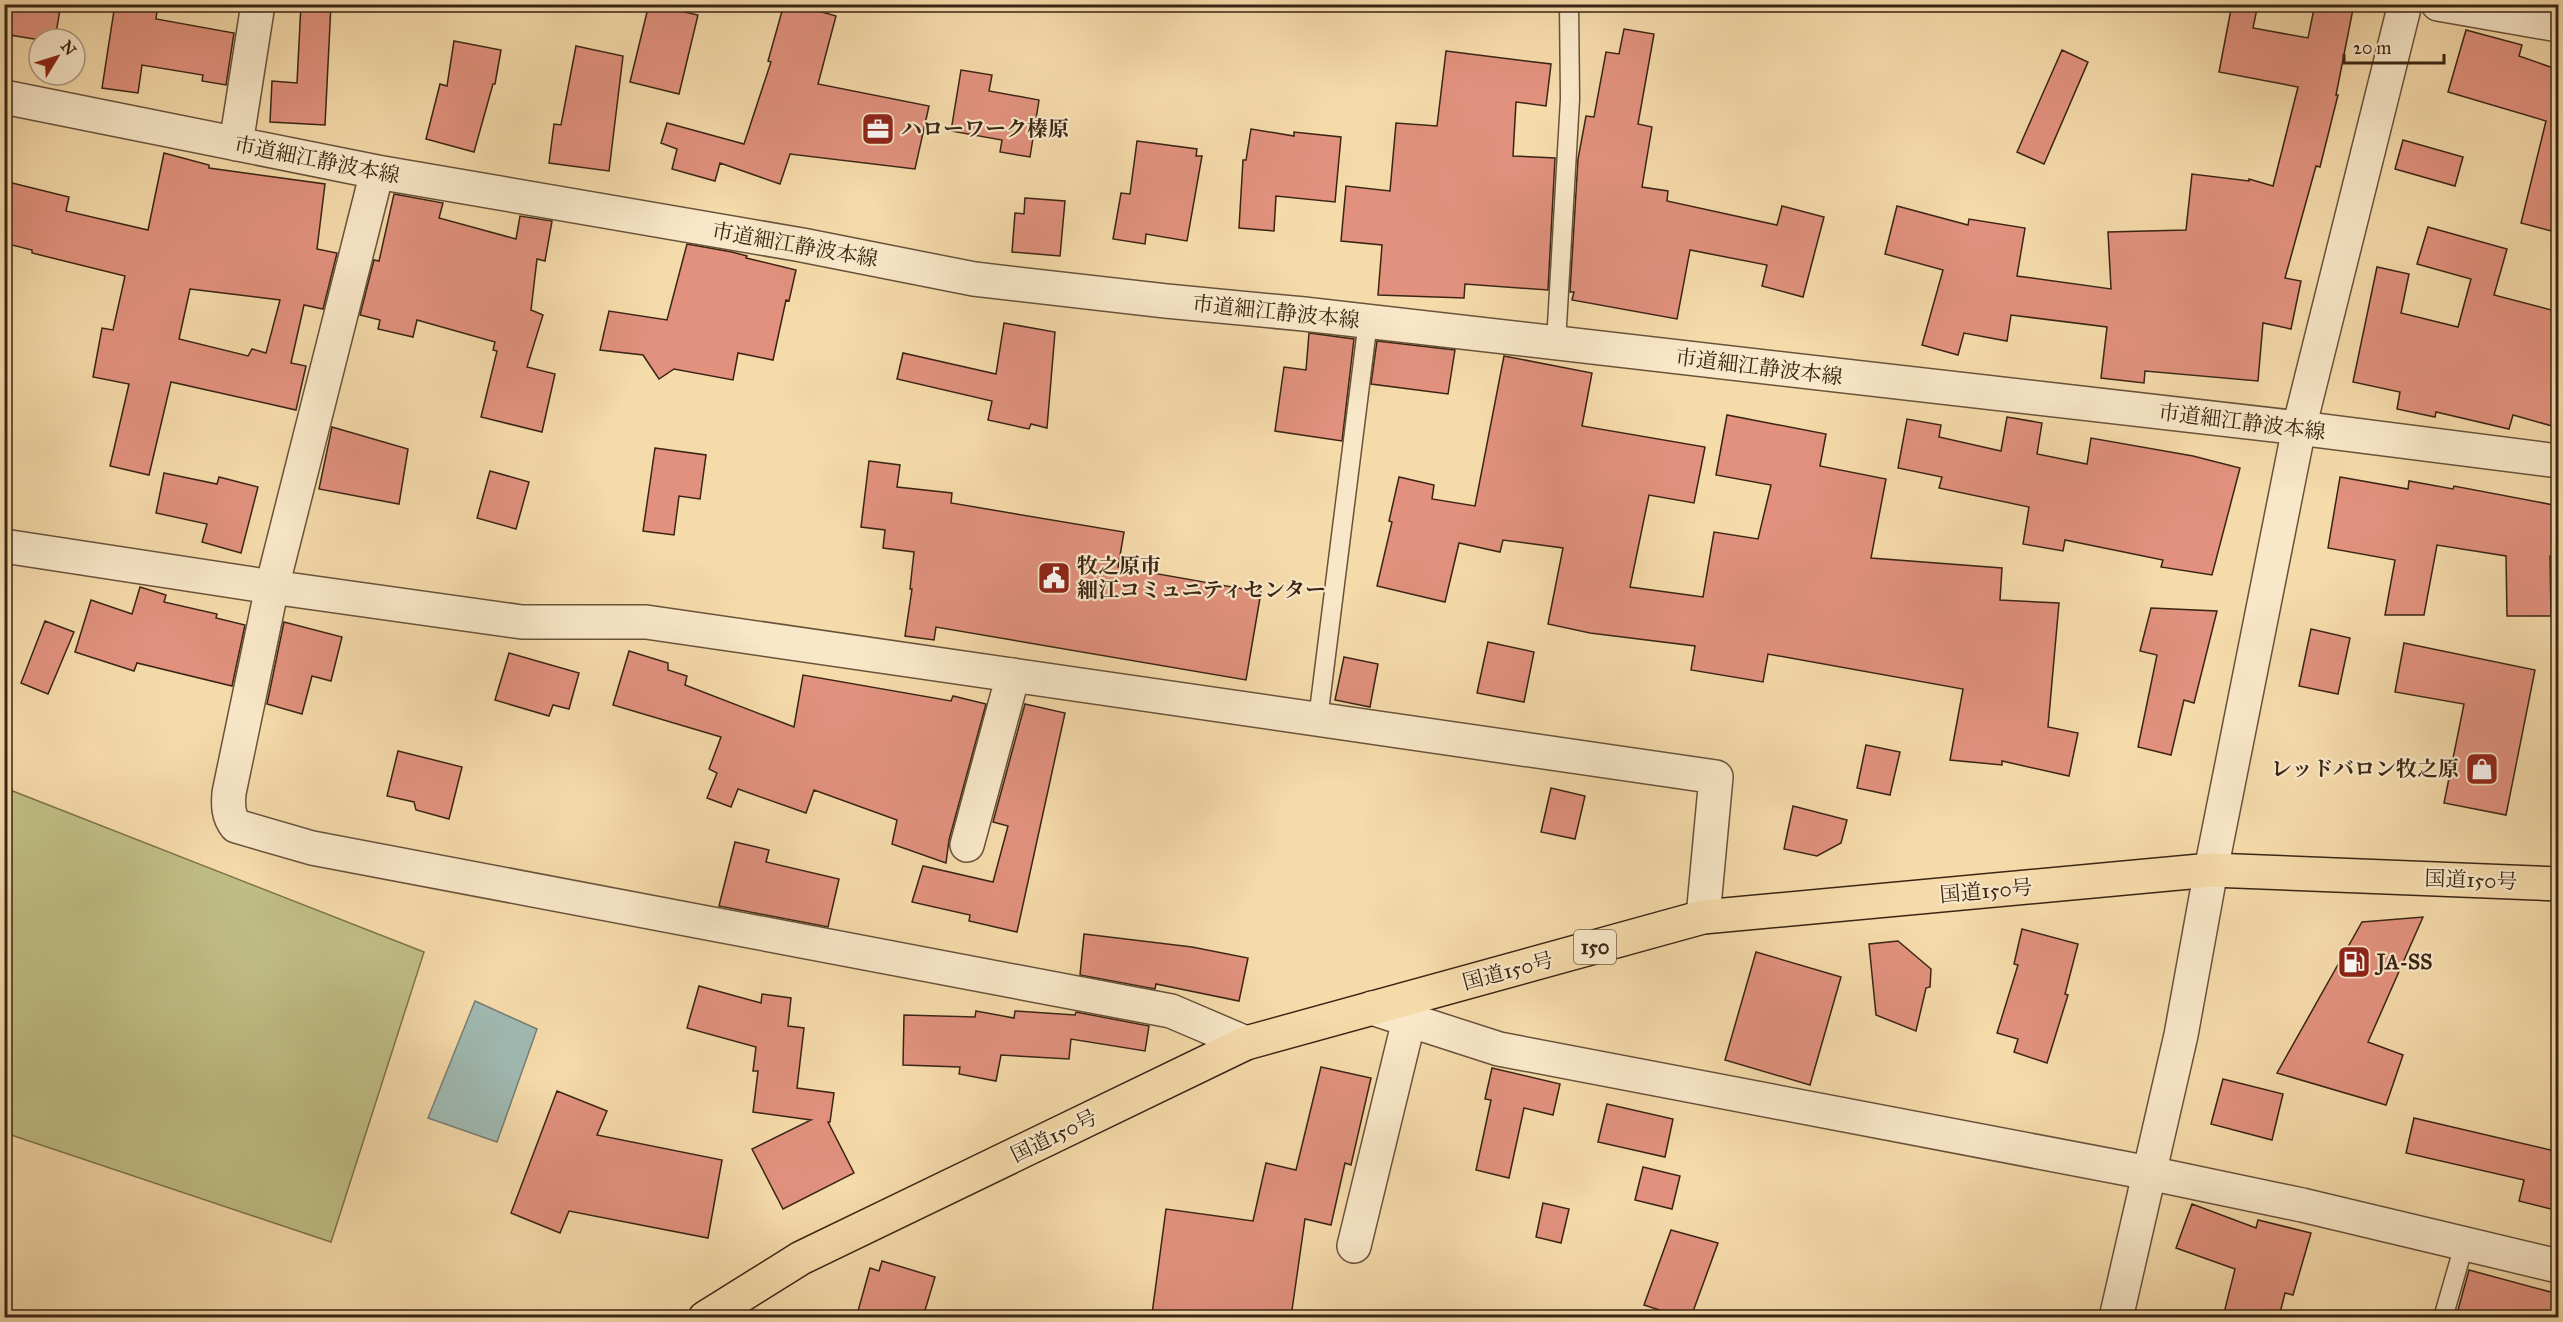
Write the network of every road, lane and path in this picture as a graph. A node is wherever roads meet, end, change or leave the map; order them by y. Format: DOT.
graph roads {
  1 [pos="258,4"];
  2 [pos="1569,4"];
  3 [pos="2405,4"];
  4 [pos="2438,4"];
  5 [pos="2559,25"];
  6 [pos="4,97"];
  7 [pos="236,144"];
  8 [pos="376,172"];
  9 [pos="1368,321"];
  10 [pos="1556,343"];
  11 [pos="2299,428"];
  12 [pos="2559,461"];
  13 [pos="4,546"];
  14 [pos="272,587"];
  15 [pos="1013,675"];
  16 [pos="1318,719"];
  17 [pos="967,845"];
  18 [pos="2211,870"];
  19 [pos="2559,884"];
  20 [pos="1703,917"];
  21 [pos="1372,1008"];
  22 [pos="1409,1020"];
  23 [pos="1246,1043"];
  24 [pos="2149,1173"];
  25 [pos="2464,1245"];
  26 [pos="1354,1246"];
  27 [pos="2559,1266"];
  28 [pos="705,1317"];
  29 [pos="2115,1317"];
  30 [pos="2443,1317"];
  1 -- 7 [label="street"];
  2 -- 10 [label="lane"];
  3 -- 11 [label="street"];
  4 -- 5 [label="street"];
  6 -- 7 [label="street, 市道細江静波本線"];
  7 -- 8 [label="street, 市道細江静波本線"];
  8 -- 9 [label="street, 市道細江静波本線"];
  8 -- 14 [label="street"];
  9 -- 10 [label="street, 市道細江静波本線"];
  9 -- 16 [label="lane"];
  10 -- 11 [label="street, 市道細江静波本線"];
  11 -- 12 [label="street, 市道細江静波本線"];
  11 -- 18 [label="street"];
  13 -- 14 [label="street"];
  14 -- 15 [label="street"];
  14 -- 23 [label="street"];
  15 -- 16 [label="street"];
  15 -- 17 [label="street"];
  16 -- 20 [label="street"];
  18 -- 19 [label="highway, 国道150号 / 150"];
  18 -- 20 [label="highway, 国道150号 / 150"];
  18 -- 24 [label="street"];
  20 -- 21 [label="highway, 国道150号 / 150"];
  21 -- 22 [label="street"];
  21 -- 23 [label="highway, 国道150号 / 150"];
  22 -- 24 [label="street"];
  22 -- 26 [label="street"];
  23 -- 28 [label="highway, 国道150号 / 150"];
  24 -- 25 [label="street"];
  24 -- 29 [label="street"];
  25 -- 27 [label="street"];
  25 -- 30 [label="lane"];
}
